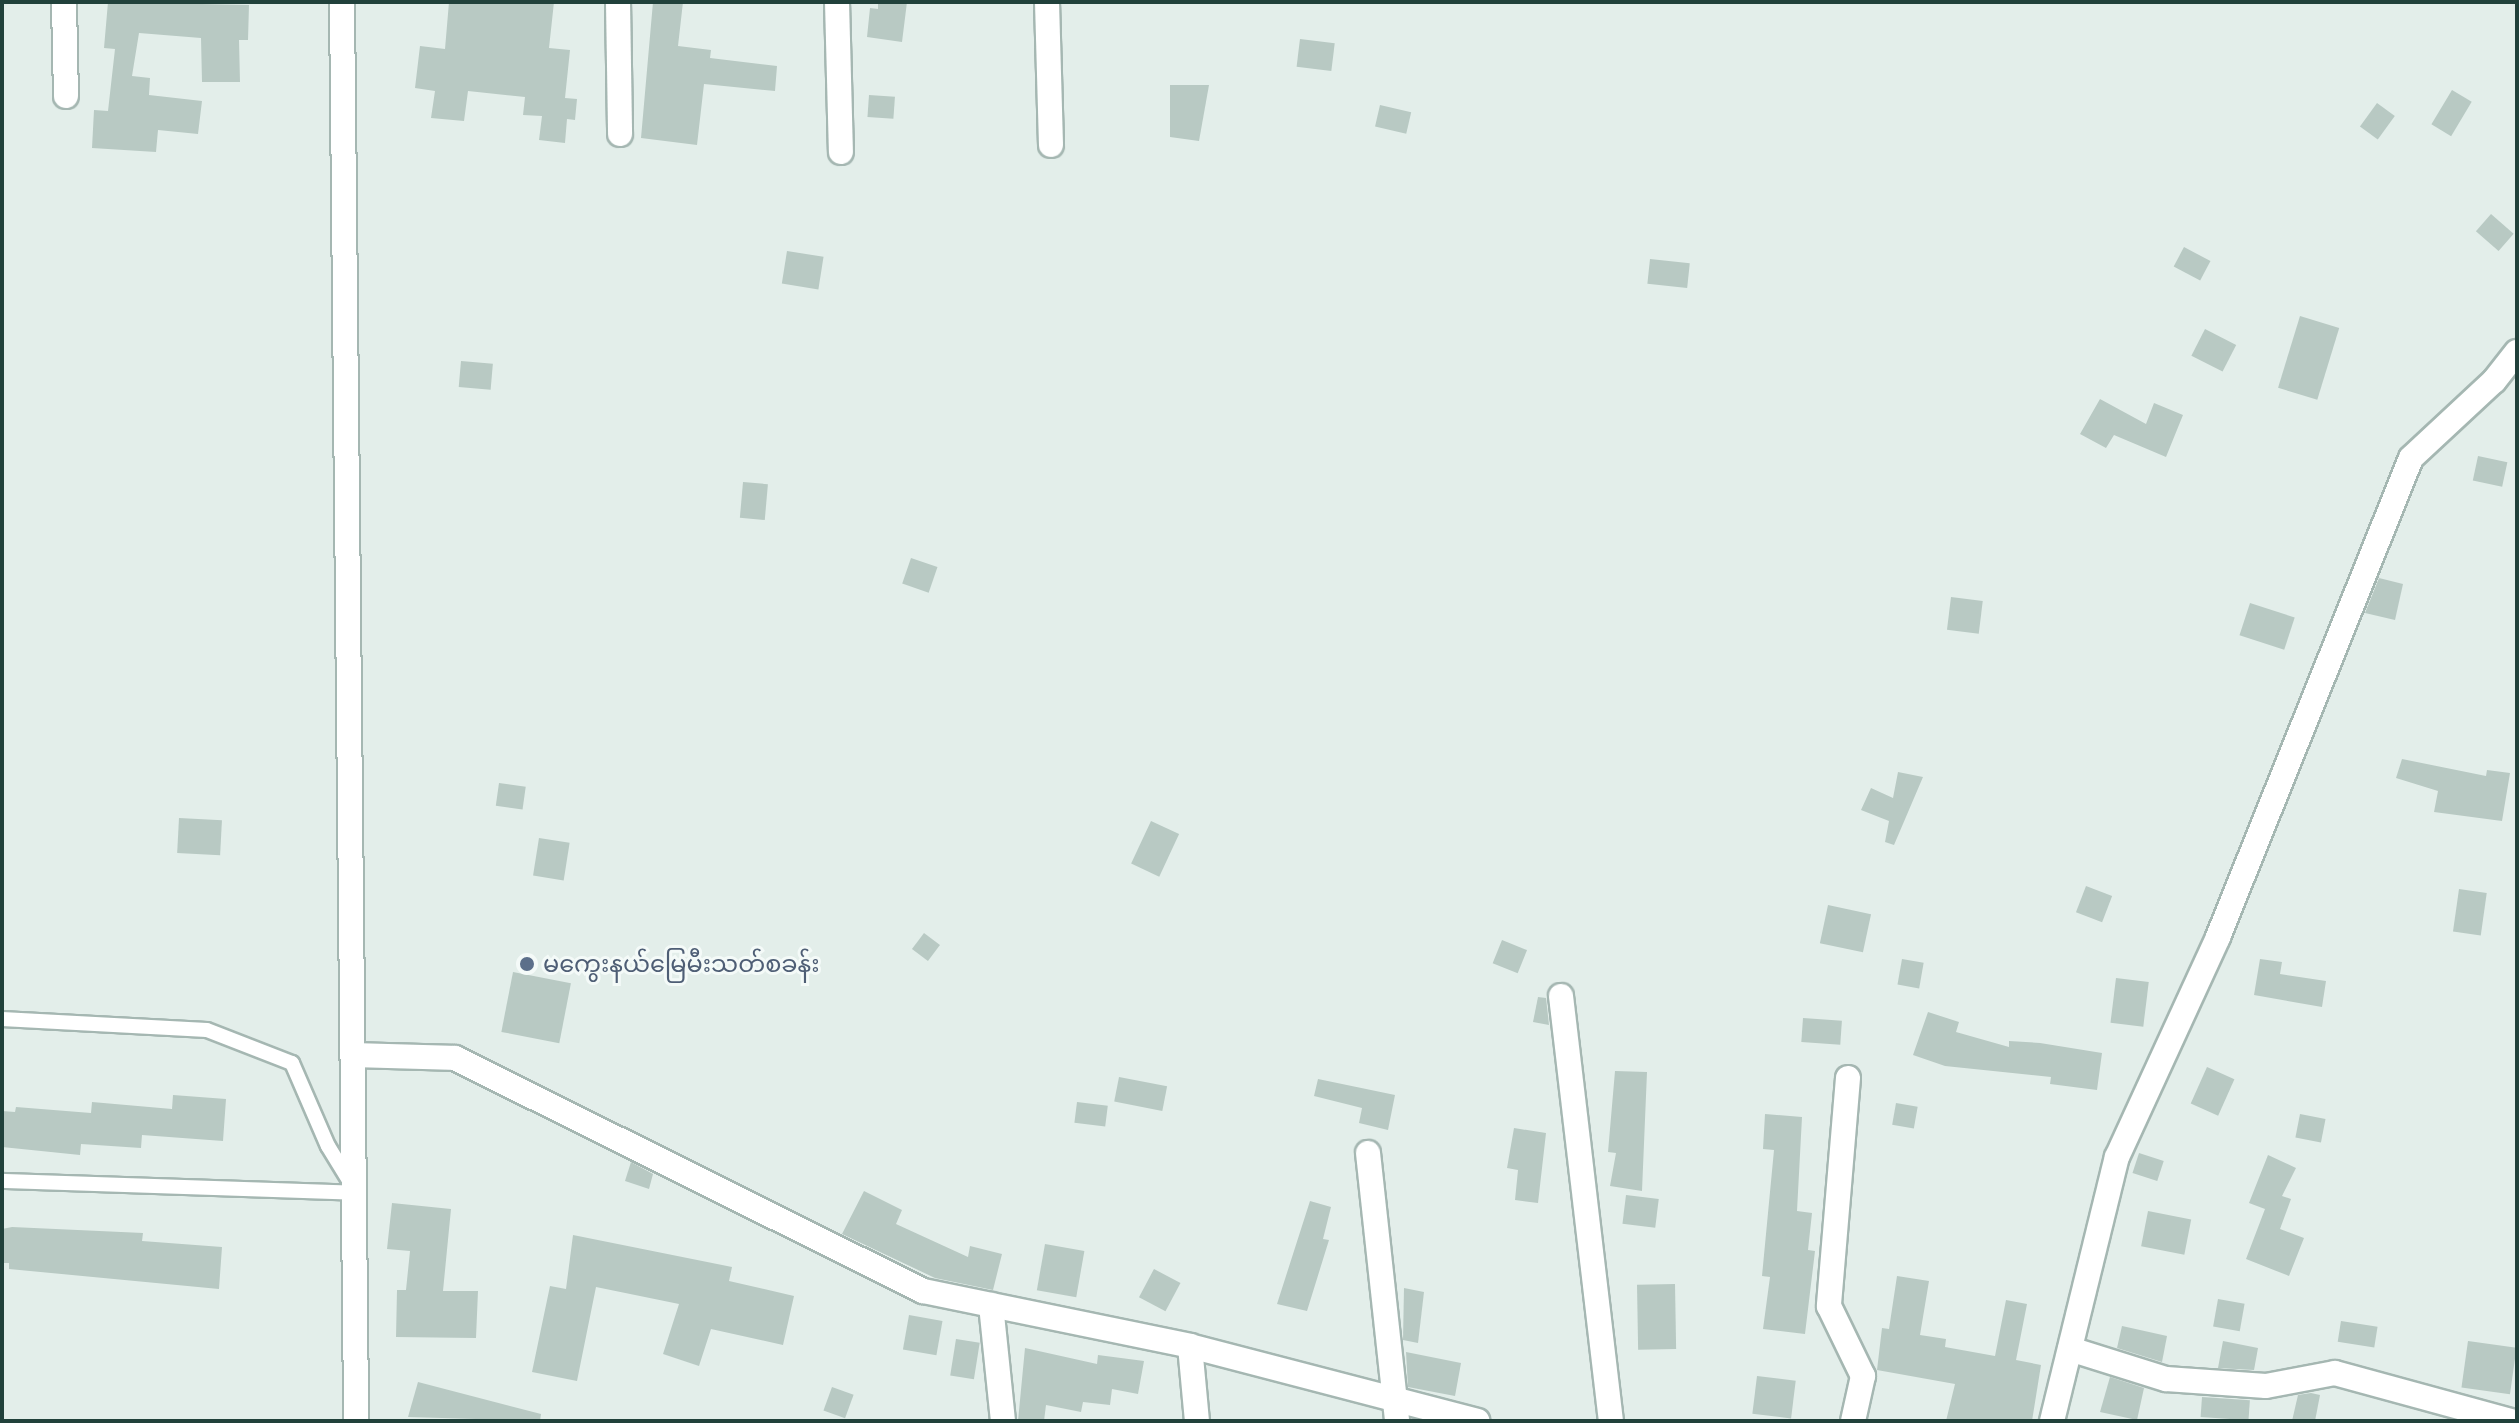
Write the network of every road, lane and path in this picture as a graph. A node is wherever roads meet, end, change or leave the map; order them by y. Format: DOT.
graph roads {
  1 [pos="64,2"];
  2 [pos="342,2"];
  3 [pos="618,2"];
  4 [pos="837,2"];
  5 [pos="1047,2"];
  6 [pos="66,96"];
  7 [pos="620,134"];
  8 [pos="1051,145"];
  9 [pos="841,152"];
  10 [pos="2517,352"];
  11 [pos="1561,996"];
  12 [pos="2,1019"];
  13 [pos="356,1055"];
  14 [pos="1848,1078"];
  15 [pos="1368,1153"];
  16 [pos="2,1181"];
  17 [pos="356,1193"];
  18 [pos="991,1305"];
  19 [pos="1190,1346"];
  20 [pos="2070,1349"];
  21 [pos="1396,1410"];
  22 [pos="356,1421"];
  23 [pos="1003,1421"];
  24 [pos="1197,1421"];
  25 [pos="1477,1421"];
  26 [pos="1611,1421"];
  27 [pos="1853,1421"];
  28 [pos="2052,1421"];
  29 [pos="2511,1421"];
  1 -- 6 [label="street"];
  2 -- 13 [label="street"];
  3 -- 7 [label="street"];
  4 -- 9 [label="street"];
  5 -- 8 [label="street"];
  10 -- 20 [label="street"];
  11 -- 26 [label="street"];
  12 -- 17 [label="lane"];
  13 -- 17 [label="street"];
  13 -- 18 [label="street"];
  14 -- 27 [label="street"];
  15 -- 21 [label="street"];
  16 -- 17 [label="lane"];
  17 -- 22 [label="street"];
  18 -- 19 [label="street"];
  18 -- 23 [label="street"];
  19 -- 21 [label="street"];
  19 -- 24 [label="street"];
  20 -- 28 [label="street"];
  20 -- 29 [label="street"];
  21 -- 25 [label="street"];
}
